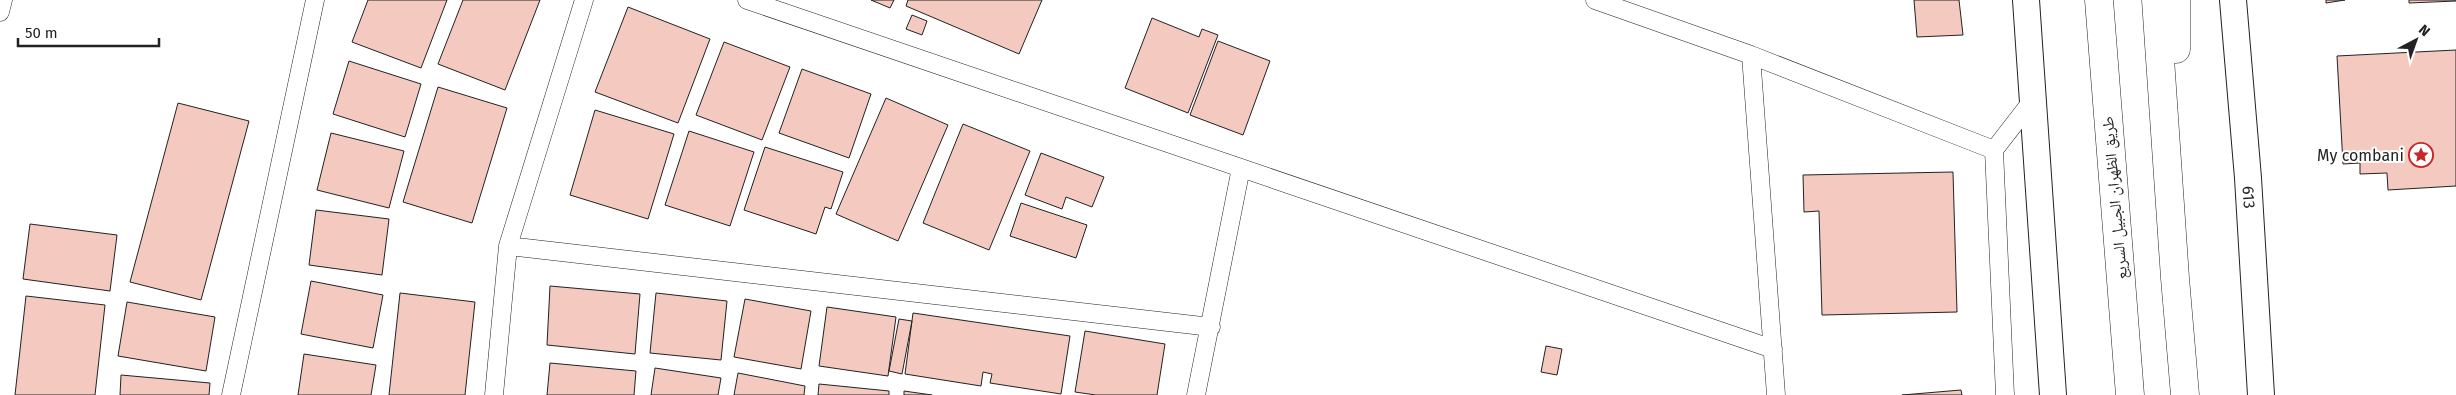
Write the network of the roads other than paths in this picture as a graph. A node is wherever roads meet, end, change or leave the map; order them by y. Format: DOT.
graph roads {
  1 [pos="3,0"];
  2 [pos="315,0"];
  3 [pos="584,0"];
  4 [pos="747,0"];
  5 [pos="1595,0"];
  6 [pos="2026,0"];
  7 [pos="2099,0"];
  8 [pos="2156,0"];
  9 [pos="2176,0"];
  10 [pos="2233,0"];
  11 [pos="0,12"];
  12 [pos="1751,56"];
  13 [pos="2032,101"];
  14 [pos="1994,150"];
  15 [pos="1241,168"];
  16 [pos="508,246"];
  17 [pos="2174,278"];
  18 [pos="1211,327"];
  19 [pos="1773,349"];
  20 [pos="231,395"];
  21 [pos="494,395"];
  22 [pos="1196,395"];
  23 [pos="1776,395"];
  24 [pos="2005,395"];
  25 [pos="2053,395"];
  26 [pos="2130,395"];
  27 [pos="2185,395"];
  28 [pos="2260,395"];
  1 -- 11 [label="street"];
  2 -- 20 [label="street"];
  3 -- 16 [label="street"];
  4 -- 15 [label="street"];
  5 -- 12 [label="street"];
  6 -- 13 [label="main road"];
  7 -- 26 [label="highway, طريق الظهران الجبيل السريع"];
  8 -- 17 [label="highway"];
  9 -- 17 [label="highway"];
  10 -- 28 [label="main road, 613"];
  12 -- 14 [label="street"];
  12 -- 19 [label="street"];
  13 -- 14 [label="street"];
  13 -- 25 [label="main road"];
  14 -- 24 [label="street"];
  15 -- 18 [label="street"];
  15 -- 19 [label="street"];
  16 -- 18 [label="street"];
  16 -- 21 [label="street"];
  17 -- 27 [label="highway"];
  18 -- 22 [label="street"];
  19 -- 23 [label="street"];
}
